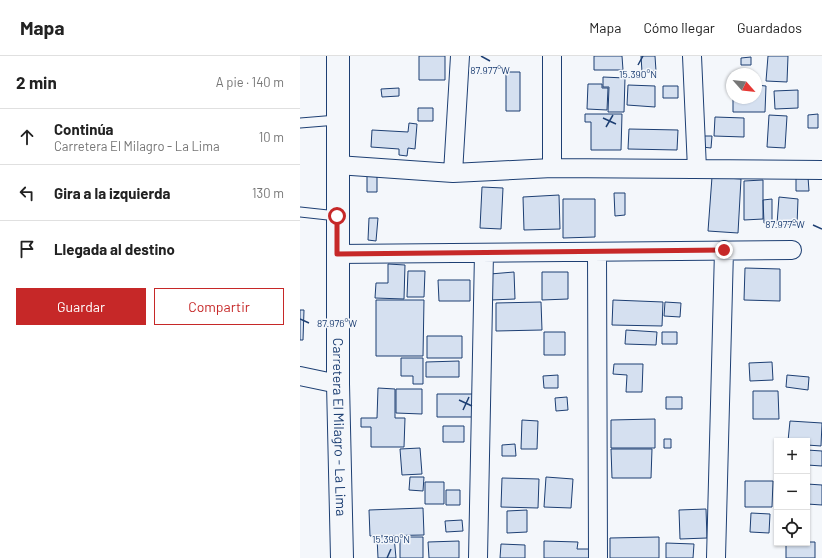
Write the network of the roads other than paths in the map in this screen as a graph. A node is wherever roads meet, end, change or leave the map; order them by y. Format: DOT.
graph roads {
  1 [pos="338,56"];
  2 [pos="460,56"];
  3 [pos="552,56"];
  4 [pos="692,56"];
  5 [pos="338,120"];
  6 [pos="300,123"];
  7 [pos="337,165"];
  8 [pos="552,168"];
  9 [pos="697,169"];
  10 [pos="822,170"];
  11 [pos="454,173"];
  12 [pos="300,212"];
  13 [pos="337,216"];
  14 [pos="724,250"];
  15 [pos="792,250"];
  16 [pos="597,252"];
  17 [pos="484,253"];
  18 [pos="337,254"];
  19 [pos="300,376"];
  20 [pos="338,384"];
  21 [pos="342,558"];
  22 [pos="478,558"];
  23 [pos="598,558"];
  24 [pos="716,558"];
  1 -- 5 [label="main road, Carretera El Milagro - La Lima"];
  2 -- 11 [label="street"];
  3 -- 8 [label="street"];
  4 -- 9 [label="street"];
  5 -- 6 [label="lane"];
  5 -- 7 [label="main road, Carretera El Milagro - La Lima"];
  7 -- 11 [label="street"];
  7 -- 13 [label="main road, Carretera El Milagro - La Lima"];
  8 -- 9 [label="street"];
  8 -- 11 [label="street"];
  9 -- 10 [label="street"];
  12 -- 13 [label="lane"];
  13 -- 18 [label="main road, Carretera El Milagro - La Lima"];
  14 -- 15 [label="street"];
  14 -- 16 [label="street"];
  14 -- 24 [label="street"];
  16 -- 17 [label="street"];
  16 -- 23 [label="street"];
  17 -- 18 [label="street"];
  17 -- 22 [label="street"];
  18 -- 20 [label="main road, Carretera El Milagro - La Lima"];
  19 -- 20 [label="street"];
  20 -- 21 [label="main road, Carretera El Milagro - La Lima"];
}
